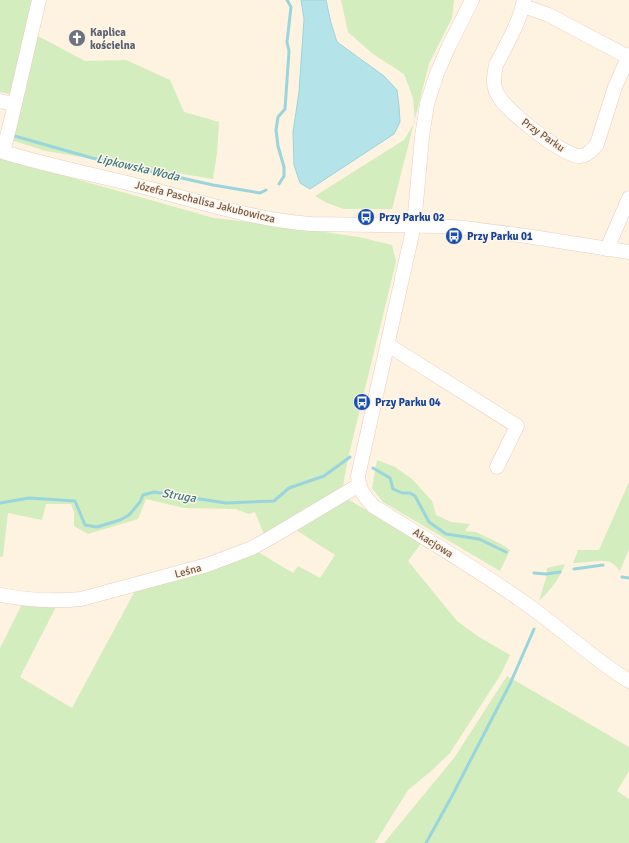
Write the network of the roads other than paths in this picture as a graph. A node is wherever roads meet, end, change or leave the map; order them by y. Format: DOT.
graph roads {
  1 [pos="39,0"];
  2 [pos="460,0"];
  3 [pos="472,0"];
  4 [pos="524,3"];
  5 [pos="461,20"];
  6 [pos="628,56"];
  7 [pos="0,101"];
  8 [pos="15,104"];
  9 [pos="1,151"];
  10 [pos="629,198"];
  11 [pos="414,226"];
  12 [pos="606,249"];
  13 [pos="629,252"];
  14 [pos="388,345"];
  15 [pos="497,467"];
  16 [pos="359,484"];
  17 [pos="0,596"];
  18 [pos="629,681"];
  1 -- 8 [label="street"];
  2 -- 5 [label="street"];
  3 -- 5 [label="street"];
  4 -- 6 [label="street, Przy Parku"];
  4 -- 6 [label="street, Przy Parku"];
  5 -- 11 [label="street"];
  7 -- 8 [label="street"];
  8 -- 9 [label="street"];
  9 -- 11 [label="street, Józefa Paschalisa Jakubowicza"];
  10 -- 12 [label="street"];
  11 -- 12 [label="street, Józefa Paschalisa Jakubowicza"];
  11 -- 14 [label="street"];
  12 -- 13 [label="street, Józefa Paschalisa Jakubowicza"];
  14 -- 15 [label="street"];
  14 -- 16 [label="street"];
  16 -- 17 [label="street, Leśna"];
  16 -- 18 [label="street, Akacjowa"];
}
